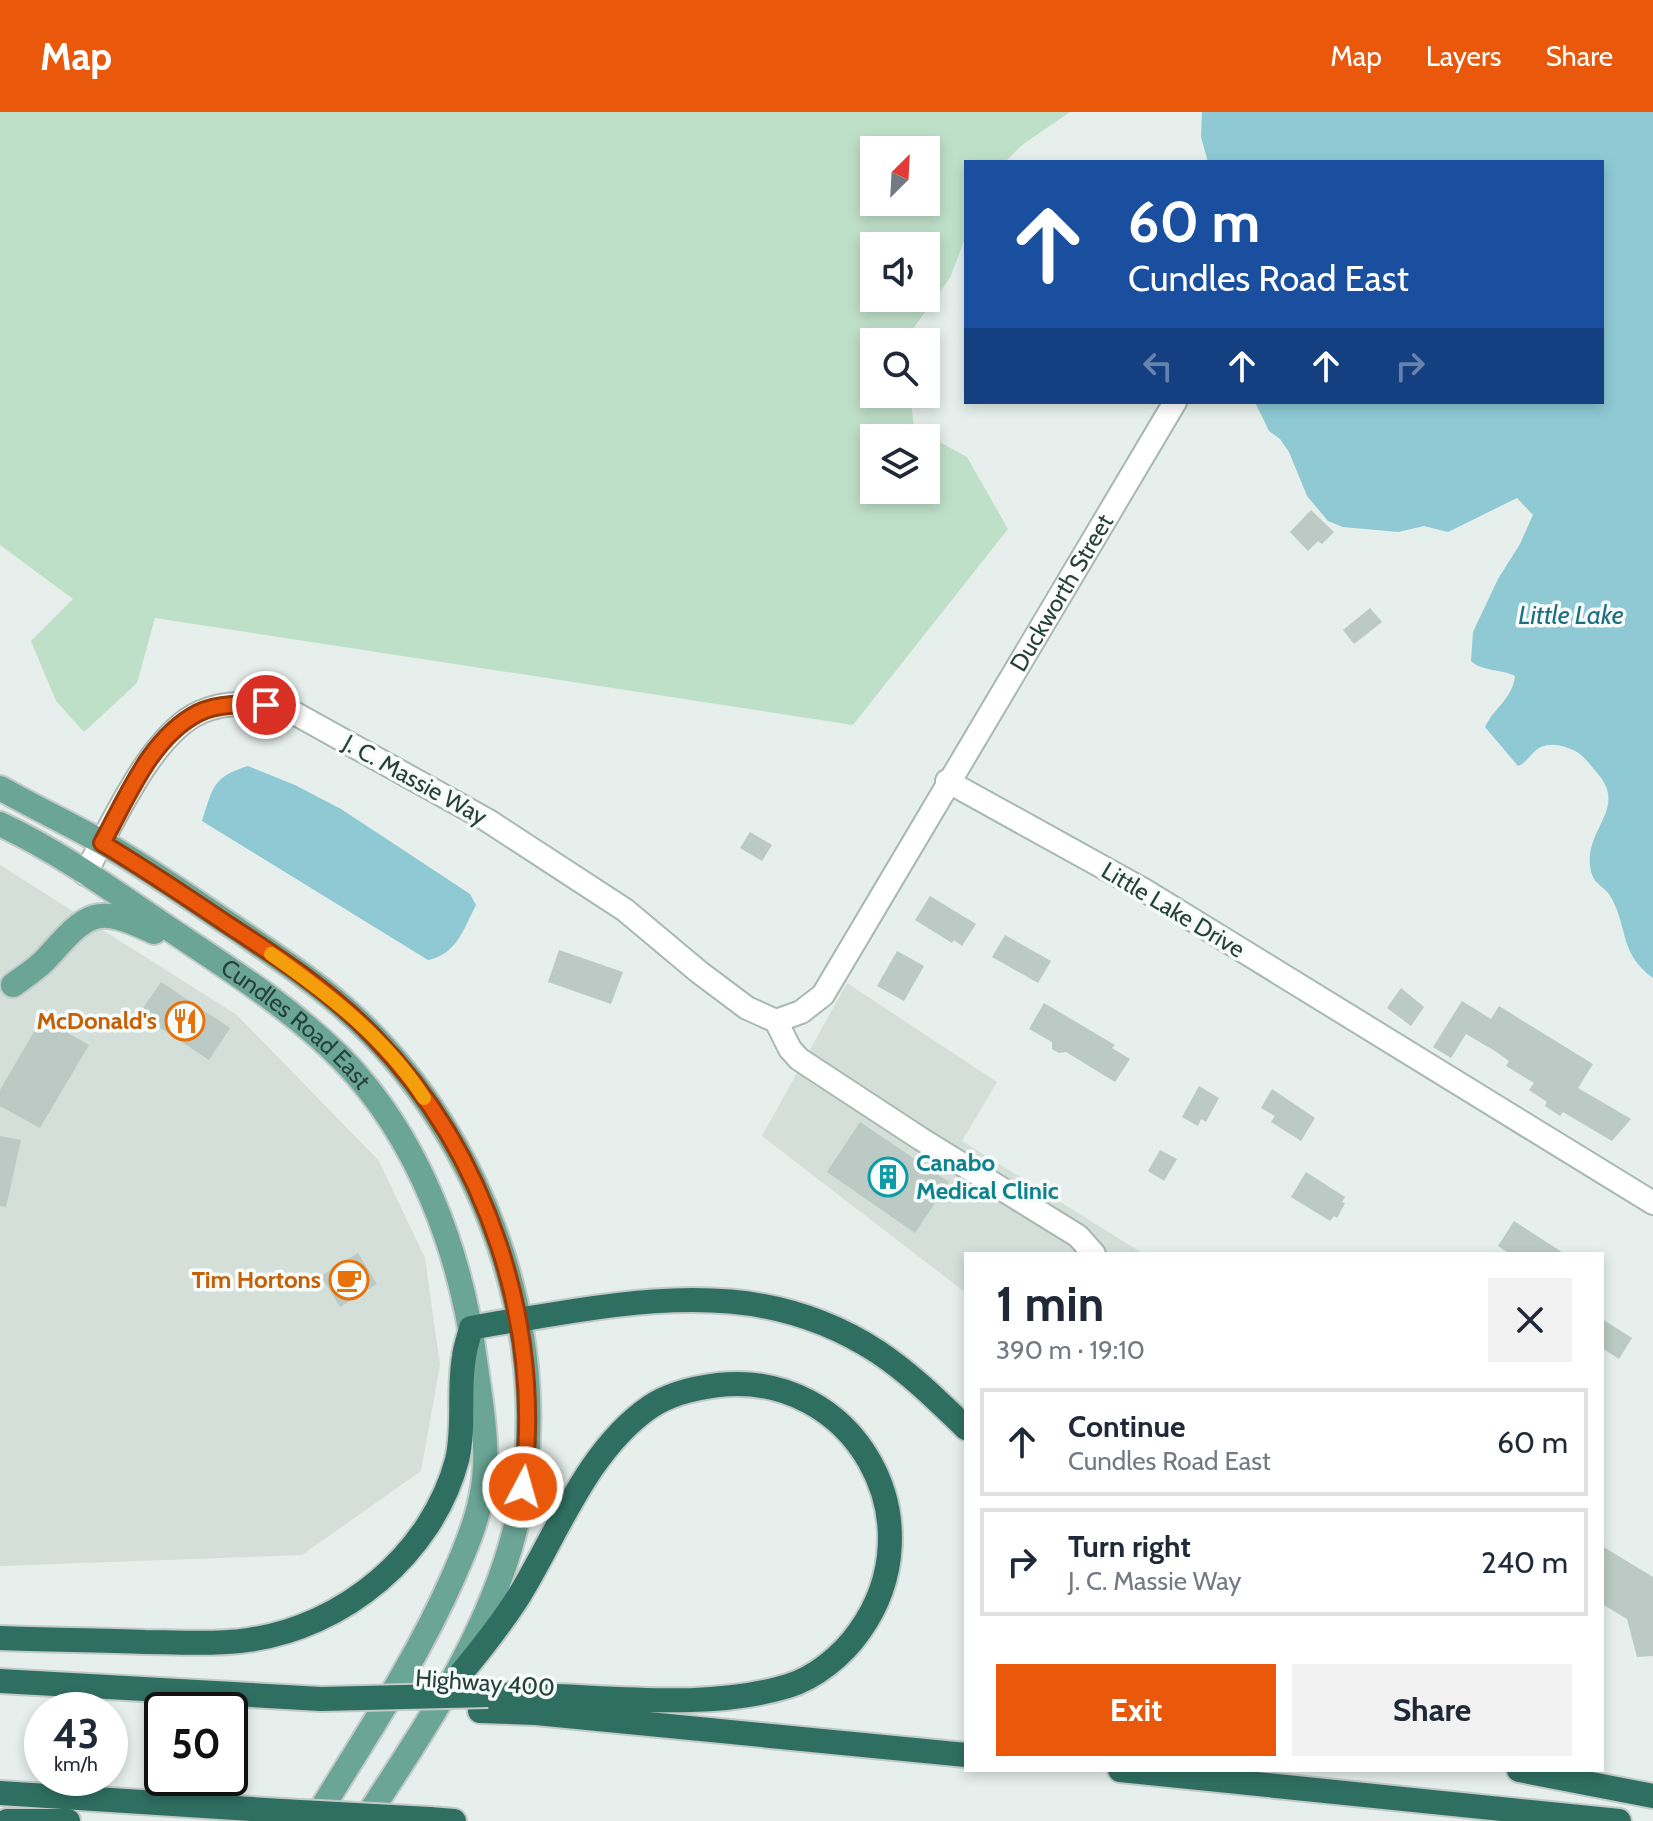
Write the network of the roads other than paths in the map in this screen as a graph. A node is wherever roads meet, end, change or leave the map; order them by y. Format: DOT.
graph roads {
  1 [pos="1174,404"];
  2 [pos="947,781"];
  3 [pos="0,788"];
  4 [pos="0,824"];
  5 [pos="102,843"];
  6 [pos="85,874"];
  7 [pos="205,952"];
  8 [pos="13,985"];
  9 [pos="776,1021"];
  10 [pos="1653,1203"];
  11 [pos="1092,1252"];
  12 [pos="518,1319"];
  13 [pos="471,1328"];
  14 [pos="964,1426"];
  15 [pos="0,1638"];
  16 [pos="0,1681"];
  17 [pos="443,1695"];
  18 [pos="484,1703"];
  19 [pos="964,1755"];
  20 [pos="1140,1772"];
  21 [pos="1529,1772"];
  22 [pos="0,1793"];
  23 [pos="1653,1796"];
  24 [pos="429,1819"];
  25 [pos="7,1821"];
  26 [pos="68,1821"];
  27 [pos="314,1821"];
  28 [pos="364,1821"];
  29 [pos="454,1821"];
  30 [pos="1619,1821"];
  1 -- 2 [label="street, Duckworth Street"];
  2 -- 9 [label="street"];
  2 -- 10 [label="street, Little Lake Drive"];
  3 -- 5 [label="main road, Cundles Road East"];
  4 -- 6 [label="main road, Cundles Road East"];
  5 -- 6 [label="street, J. C. Massie Way"];
  5 -- 9 [label="street, J. C. Massie Way"];
  5 -- 12 [label="main road, Cundles Road East"];
  6 -- 7 [label="main road, Cundles Road East"];
  7 -- 8 [label="main road"];
  7 -- 13 [label="main road, Cundles Road East"];
  9 -- 11 [label="street"];
  12 -- 13 [label="highway"];
  12 -- 14 [label="highway"];
  12 -- 17 [label="main road"];
  13 -- 15 [label="highway"];
  13 -- 27 [label="main road"];
  16 -- 18 [label="highway, Highway 400, bridge"];
  17 -- 18 [label="highway"];
  17 -- 28 [label="main road"];
  18 -- 19 [label="highway, Highway 400"];
  20 -- 30 [label="highway"];
  21 -- 23 [label="highway"];
  22 -- 24 [label="highway, bridge"];
  24 -- 29 [label="highway"];
  25 -- 26 [label="highway"];
}
